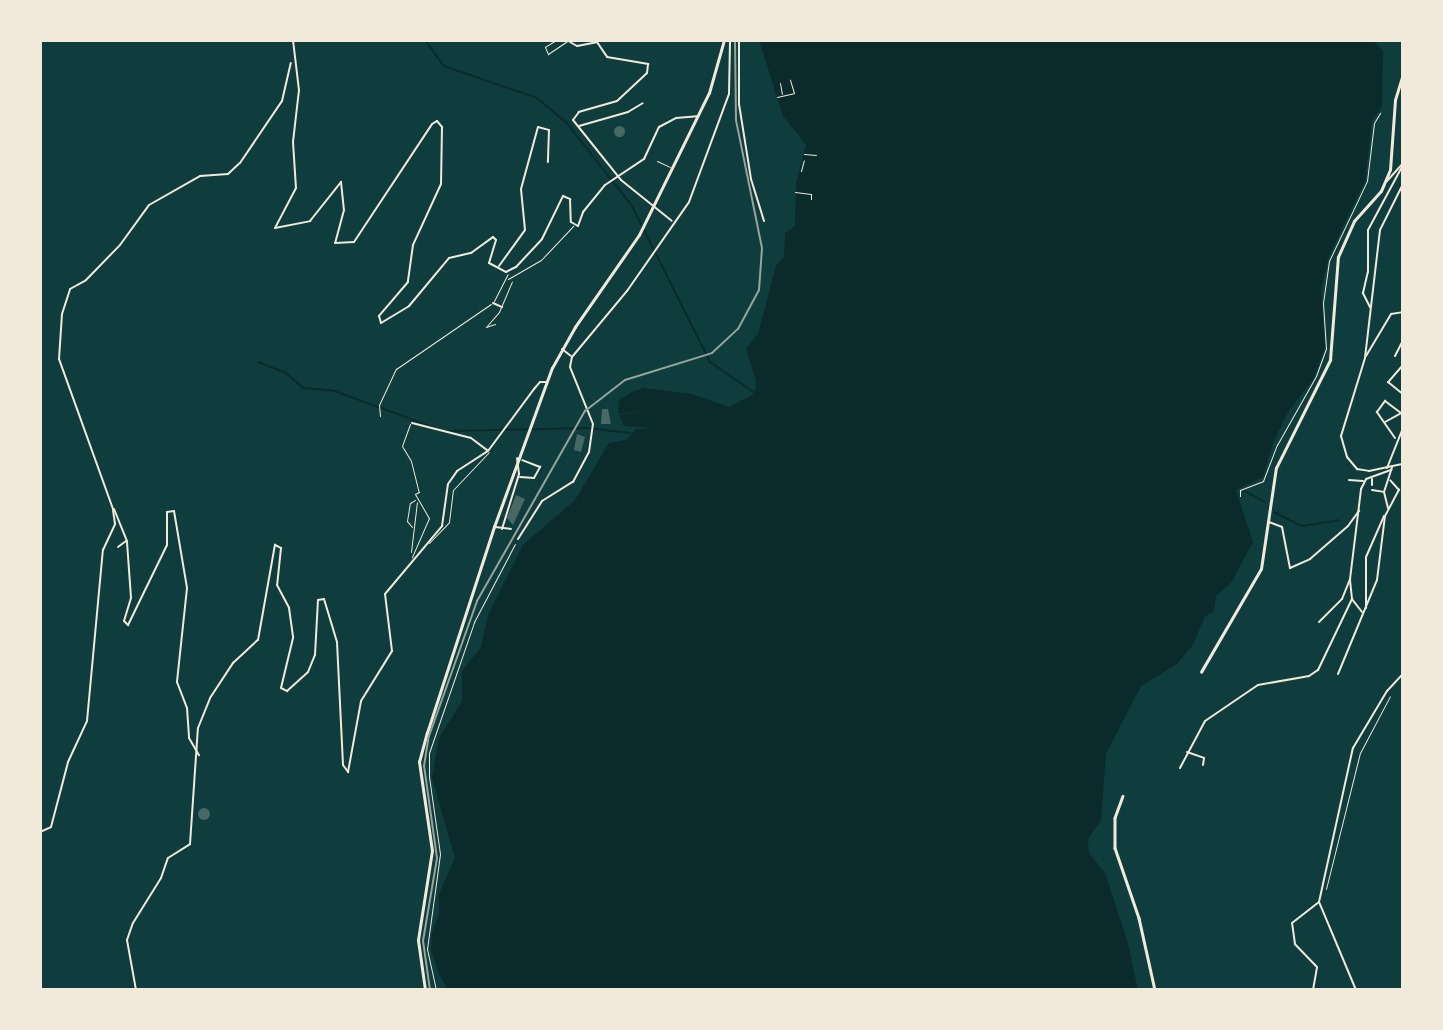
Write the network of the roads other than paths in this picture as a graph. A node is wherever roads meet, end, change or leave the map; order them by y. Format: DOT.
graph roads {
  1 [pos="293,40"];
  2 [pos="556,40"];
  3 [pos="730,40"];
  4 [pos="739,40"];
  5 [pos="570,41"];
  6 [pos="724,42"];
  7 [pos="727,49"];
  8 [pos="292,61"];
  9 [pos="1403,73"];
  10 [pos="643,103"];
  11 [pos="698,116"];
  12 [pos="578,126"];
  13 [pos="649,143"];
  14 [pos="658,147"];
  15 [pos="657,161"];
  16 [pos="548,162"];
  17 [pos="1403,164"];
  18 [pos="672,168"];
  19 [pos="614,177"];
  20 [pos="1387,181"];
  21 [pos="1403,184"];
  22 [pos="653,206"];
  23 [pos="673,222"];
  24 [pos="764,222"];
  25 [pos="574,224"];
  26 [pos="498,267"];
  27 [pos="508,272"];
  28 [pos="507,279"];
  29 [pos="512,280"];
  30 [pos="493,303"];
  31 [pos="502,307"];
  32 [pos="1371,308"];
  33 [pos="1403,312"];
  34 [pos="495,324"];
  35 [pos="1403,340"];
  36 [pos="562,349"];
  37 [pos="1395,356"];
  38 [pos="572,357"];
  39 [pos="1365,358"];
  40 [pos="1403,365"];
  41 [pos="546,382"];
  42 [pos="1403,394"];
  43 [pos="1402,413"];
  44 [pos="380,416"];
  45 [pos="412,423"];
  46 [pos="1384,423"];
  47 [pos="1403,428"];
  48 [pos="1395,438"];
  49 [pos="488,450"];
  50 [pos="519,459"];
  51 [pos="1403,464"];
  52 [pos="1387,468"];
  53 [pos="1392,469"];
  54 [pos="519,477"];
  55 [pos="1372,477"];
  56 [pos="1349,480"];
  57 [pos="1390,480"];
  58 [pos="1363,482"];
  59 [pos="1372,485"];
  60 [pos="1372,490"];
  61 [pos="1384,492"];
  62 [pos="418,499"];
  63 [pos="1360,507"];
  64 [pos="1388,508"];
  65 [pos="113,509"];
  66 [pos="1385,516"];
  67 [pos="1267,522"];
  68 [pos="494,527"];
  69 [pos="412,528"];
  70 [pos="502,529"];
  71 [pos="511,529"];
  72 [pos="518,538"];
  73 [pos="127,540"];
  74 [pos="118,547"];
  75 [pos="419,551"];
  76 [pos="412,555"];
  77 [pos="1350,579"];
  78 [pos="1352,599"];
  79 [pos="1366,609"];
  80 [pos="1364,614"];
  81 [pos="1320,622"];
  82 [pos="1201,672"];
  83 [pos="1338,674"];
  84 [pos="1403,674"];
  85 [pos="1187,751"];
  86 [pos="200,756"];
  87 [pos="1203,765"];
  88 [pos="1180,768"];
  89 [pos="1123,796"];
  90 [pos="40,832"];
  91 [pos="1319,902"];
  92 [pos="135,990"];
  93 [pos="425,990"];
  94 [pos="1155,990"];
  95 [pos="1313,990"];
  96 [pos="1356,990"];
  1 -- 8 [label="street"];
  2 -- 5 [label="lane"];
  3 -- 7 [label="street"];
  4 -- 24 [label="street"];
  5 -- 12 [label="street"];
  6 -- 7 [label="street"];
  6 -- 11 [label="main road"];
  7 -- 23 [label="street"];
  8 -- 26 [label="street"];
  8 -- 65 [label="street"];
  9 -- 20 [label="main road"];
  10 -- 12 [label="street"];
  11 -- 13 [label="street"];
  11 -- 18 [label="main road"];
  12 -- 19 [label="street"];
  13 -- 14 [label="lane"];
  13 -- 19 [label="street"];
  15 -- 18 [label="lane"];
  16 -- 26 [label="street"];
  17 -- 20 [label="street"];
  17 -- 32 [label="street"];
  18 -- 22 [label="main road"];
  19 -- 22 [label="street"];
  19 -- 25 [label="street"];
  20 -- 67 [label="main road"];
  21 -- 32 [label="street"];
  22 -- 23 [label="street"];
  22 -- 36 [label="main road"];
  23 -- 38 [label="street"];
  25 -- 27 [label="street"];
  25 -- 29 [label="lane"];
  26 -- 27 [label="street"];
  27 -- 28 [label="lane"];
  28 -- 29 [label="lane"];
  28 -- 30 [label="lane"];
  29 -- 31 [label="lane"];
  30 -- 31 [label="street"];
  30 -- 44 [label="lane"];
  31 -- 34 [label="lane"];
  32 -- 39 [label="street"];
  33 -- 39 [label="street"];
  35 -- 37 [label="street"];
  36 -- 38 [label="street"];
  36 -- 41 [label="main road"];
  38 -- 72 [label="street"];
  39 -- 52 [label="street"];
  40 -- 42 [label="street"];
  41 -- 49 [label="street"];
  41 -- 50 [label="main road"];
  43 -- 46 [label="street"];
  43 -- 46 [label="street"];
  45 -- 49 [label="street"];
  45 -- 62 [label="lane"];
  46 -- 48 [label="street"];
  47 -- 48 [label="street"];
  48 -- 52 [label="street"];
  49 -- 75 [label="lane"];
  49 -- 75 [label="street"];
  50 -- 54 [label="street"];
  50 -- 54 [label="street"];
  50 -- 68 [label="main road"];
  51 -- 53 [label="street"];
  52 -- 53 [label="street"];
  53 -- 55 [label="street"];
  53 -- 57 [label="street"];
  54 -- 70 [label="street"];
  55 -- 58 [label="street"];
  55 -- 59 [label="street"];
  56 -- 58 [label="street"];
  57 -- 61 [label="street"];
  57 -- 64 [label="street"];
  58 -- 63 [label="street"];
  60 -- 61 [label="street"];
  61 -- 64 [label="street"];
  62 -- 69 [label="lane"];
  62 -- 69 [label="lane"];
  62 -- 76 [label="lane"];
  63 -- 67 [label="street"];
  63 -- 77 [label="street"];
  64 -- 66 [label="street"];
  65 -- 73 [label="street"];
  65 -- 90 [label="street"];
  66 -- 79 [label="street"];
  66 -- 79 [label="street"];
  67 -- 82 [label="main road"];
  68 -- 70 [label="street"];
  68 -- 93 [label="main road"];
  69 -- 76 [label="lane"];
  70 -- 71 [label="street"];
  73 -- 74 [label="street"];
  73 -- 86 [label="street"];
  75 -- 76 [label="street"];
  76 -- 86 [label="street"];
  77 -- 78 [label="street"];
  77 -- 81 [label="street"];
  78 -- 80 [label="street"];
  78 -- 85 [label="street"];
  79 -- 80 [label="street"];
  80 -- 83 [label="street"];
  84 -- 91 [label="street"];
  85 -- 87 [label="street"];
  85 -- 88 [label="street"];
  86 -- 92 [label="street"];
  89 -- 94 [label="main road"];
  91 -- 95 [label="street"];
  91 -- 96 [label="street"];
}
